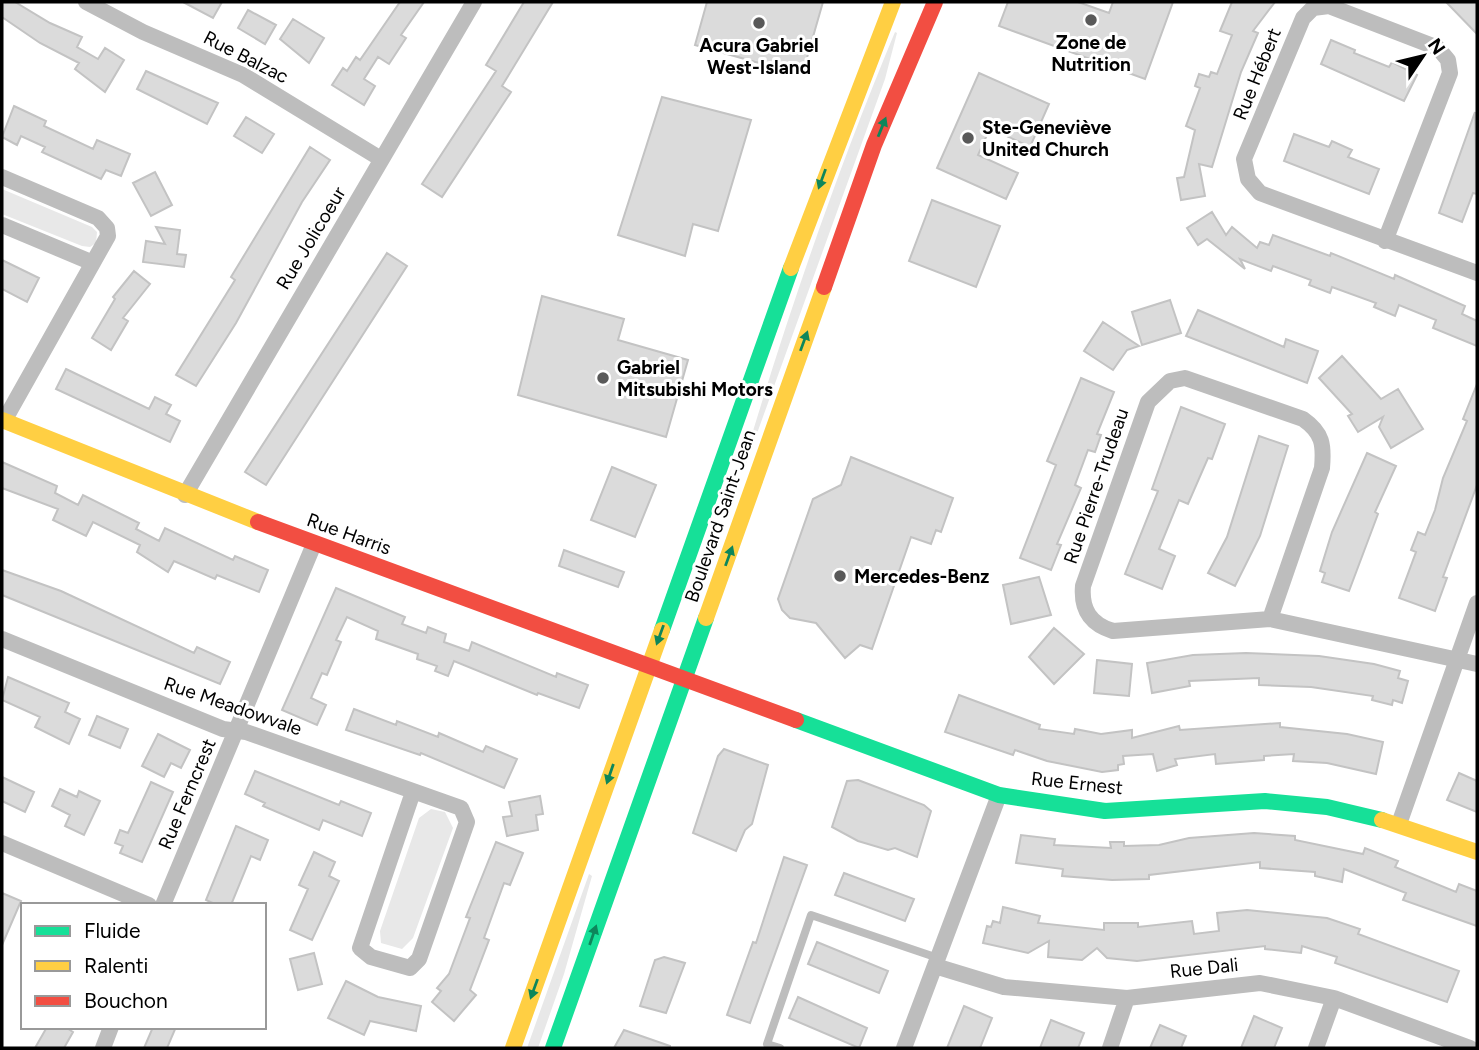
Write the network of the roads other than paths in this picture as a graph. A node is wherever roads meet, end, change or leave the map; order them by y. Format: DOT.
graph roads {
  1 [pos="86,2"];
  2 [pos="474,2"];
  3 [pos="893,2"];
  4 [pos="935,2"];
  5 [pos="381,159"];
  6 [pos="2,177"];
  7 [pos="2,225"];
  8 [pos="1385,240"];
  9 [pos="93,263"];
  10 [pos="1477,273"];
  11 [pos="3,420"];
  12 [pos="185,495"];
  13 [pos="314,544"];
  14 [pos="1477,603"];
  15 [pos="1270,619"];
  16 [pos="2,639"];
  17 [pos="1458,657"];
  18 [pos="1477,664"];
  19 [pos="649,665"];
  20 [pos="686,678"];
  21 [pos="236,731"];
  22 [pos="413,792"];
  23 [pos="999,796"];
  24 [pos="1399,824"];
  25 [pos="2,843"];
  26 [pos="1477,852"];
  27 [pos="144,903"];
  28 [pos="164,903"];
  29 [pos="937,962"];
  30 [pos="1127,998"];
  31 [pos="1334,998"];
  32 [pos="110,1029"];
  33 [pos="103,1048"];
  34 [pos="513,1048"];
  35 [pos="553,1048"];
  36 [pos="780,1048"];
  37 [pos="904,1048"];
  38 [pos="1110,1048"];
  39 [pos="1316,1048"];
  40 [pos="1470,1048"];
  1 -- 5 [label="street, Rue Balzac"];
  2 -- 5 [label="street, Rue Jolicoeur"];
  3 -- 19 [label="main road, Boulevard Saint-Jean, one-way"];
  20 -- 4 [label="main road, Boulevard Saint-Jean, one-way"];
  5 -- 12 [label="street, Rue Jolicoeur"];
  6 -- 9 [label="street"];
  7 -- 9 [label="street"];
  8 -- 8 [label="street, Rue Hébert"];
  8 -- 10 [label="street, Rue Hébert"];
  9 -- 11 [label="street"];
  11 -- 12 [label="main road, Rue Harris"];
  12 -- 13 [label="main road, Rue Harris"];
  13 -- 19 [label="main road, Rue Harris"];
  13 -- 21 [label="street, Rue Ferncrest"];
  14 -- 17 [label="street"];
  15 -- 15 [label="street, Rue Pierre-Trudeau"];
  15 -- 17 [label="street, Rue Pierre-Trudeau"];
  16 -- 21 [label="street, Rue Meadowvale"];
  17 -- 18 [label="street, Rue Pierre-Trudeau"];
  17 -- 24 [label="street"];
  19 -- 20 [label="main road, Rue Harris"];
  19 -- 34 [label="main road, Boulevard Saint-Jean, one-way"];
  20 -- 23 [label="main road, Rue Ernest"];
  35 -- 20 [label="main road, Boulevard Saint-Jean, one-way"];
  21 -- 22 [label="street, Rue Meadowvale"];
  21 -- 28 [label="street, Rue Ferncrest"];
  22 -- 22 [label="street, Rue Meadowvale"];
  23 -- 24 [label="main road, Rue Ernest"];
  23 -- 29 [label="street"];
  24 -- 26 [label="main road, Rue Ernest"];
  25 -- 27 [label="street"];
  29 -- 30 [label="street, Rue Dali"];
  29 -- 36 [label="lane"];
  29 -- 37 [label="street"];
  30 -- 31 [label="street, Rue Dali"];
  30 -- 38 [label="street"];
  31 -- 39 [label="street"];
  31 -- 40 [label="street, Rue Dali"];
  32 -- 33 [label="street"];
}
